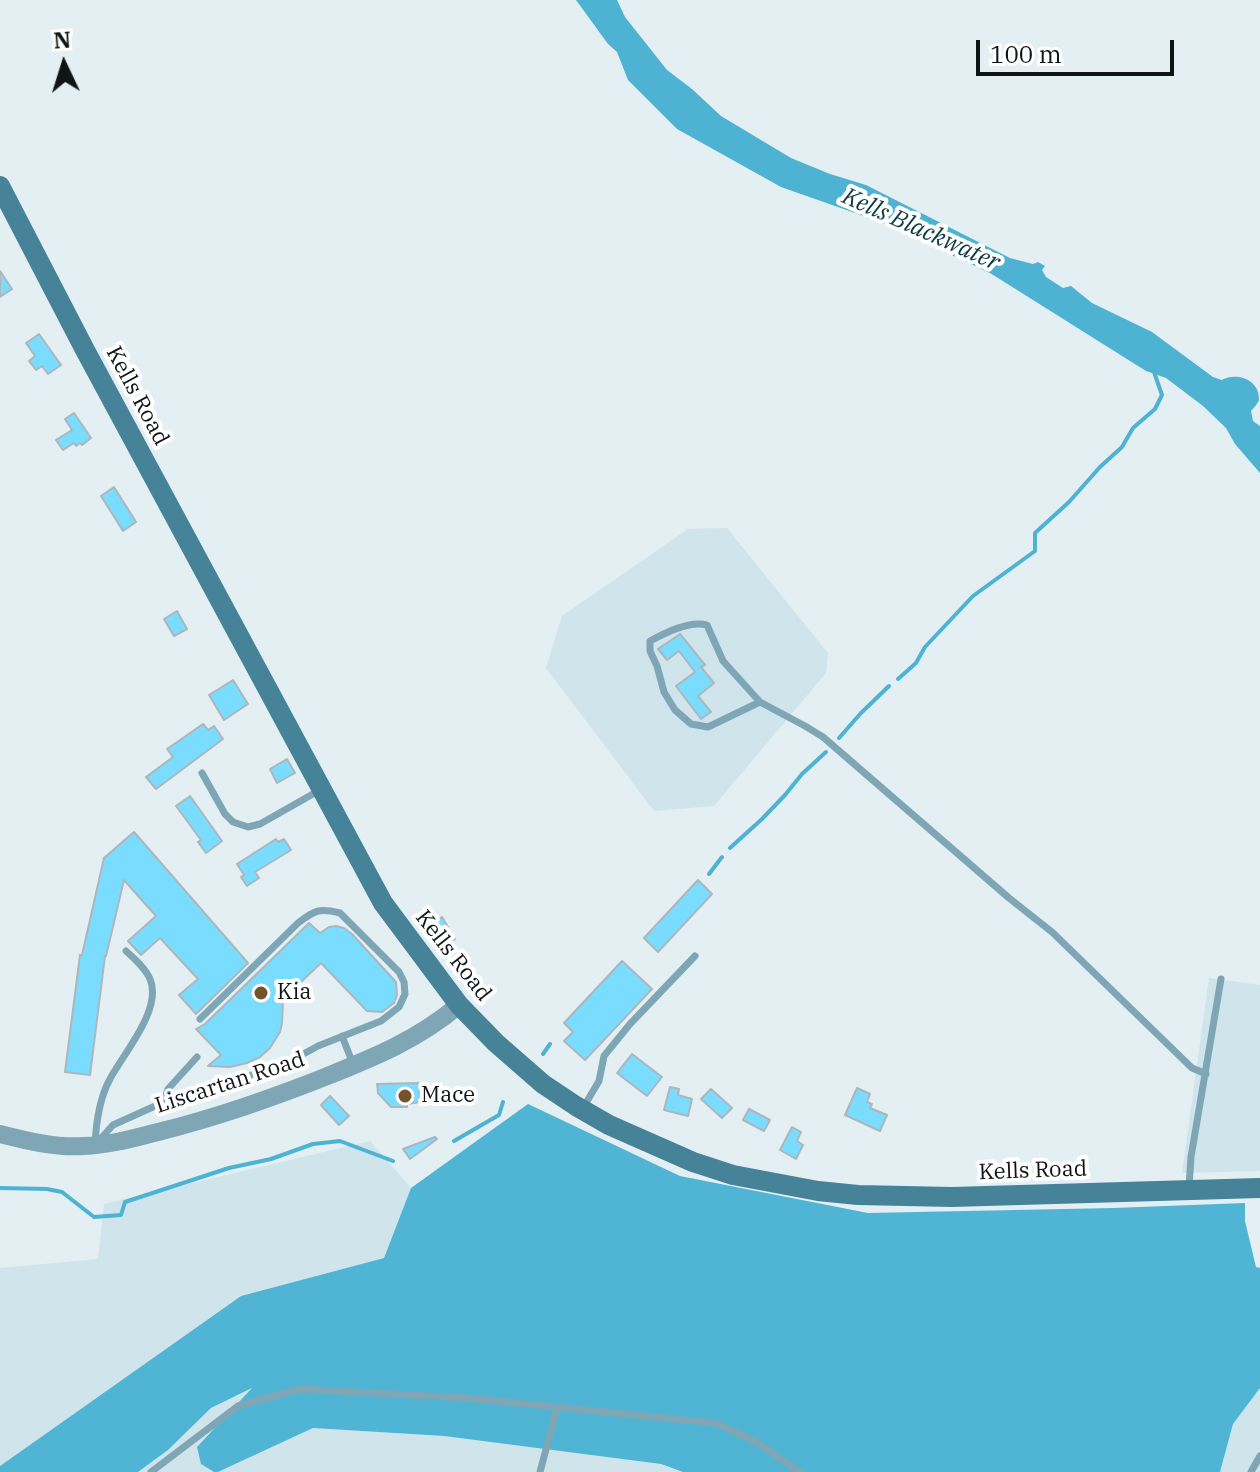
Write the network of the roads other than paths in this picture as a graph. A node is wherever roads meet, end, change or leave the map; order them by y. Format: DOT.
graph roads {
  1 [pos="0,186"];
  2 [pos="760,702"];
  3 [pos="202,773"];
  4 [pos="321,789"];
  5 [pos="126,951"];
  6 [pos="695,956"];
  7 [pos="1221,979"];
  8 [pos="459,1005"];
  9 [pos="200,1019"];
  10 [pos="342,1036"];
  11 [pos="197,1057"];
  12 [pos="354,1066"];
  13 [pos="1206,1074"];
  14 [pos="164,1102"];
  15 [pos="582,1110"];
  16 [pos="0,1134"];
  17 [pos="95,1145"];
  18 [pos="1260,1188"];
  19 [pos="1188,1190"];
  20 [pos="557,1408"];
  21 [pos="1260,1456"];
  22 [pos="151,1472"];
  23 [pos="540,1472"];
  24 [pos="800,1472"];
  25 [pos="1251,1472"];
  1 -- 4 [label="main road, Kells Road"];
  2 -- 2 [label="lane"];
  2 -- 13 [label="lane"];
  3 -- 4 [label="lane"];
  4 -- 8 [label="main road, Kells Road"];
  5 -- 17 [label="lane"];
  6 -- 15 [label="lane"];
  7 -- 13 [label="lane"];
  8 -- 12 [label="street, Liscartan Road"];
  8 -- 15 [label="main road, Kells Road"];
  9 -- 10 [label="lane"];
  10 -- 12 [label="lane"];
  10 -- 14 [label="lane"];
  11 -- 14 [label="lane"];
  12 -- 17 [label="street, Liscartan Road"];
  13 -- 19 [label="lane"];
  14 -- 17 [label="lane"];
  15 -- 19 [label="main road, Kells Road"];
  16 -- 17 [label="street, Liscartan Road"];
  18 -- 19 [label="main road, Kells Road"];
  20 -- 22 [label="lane"];
  20 -- 23 [label="lane"];
  20 -- 24 [label="lane"];
  21 -- 25 [label="lane"];
}
